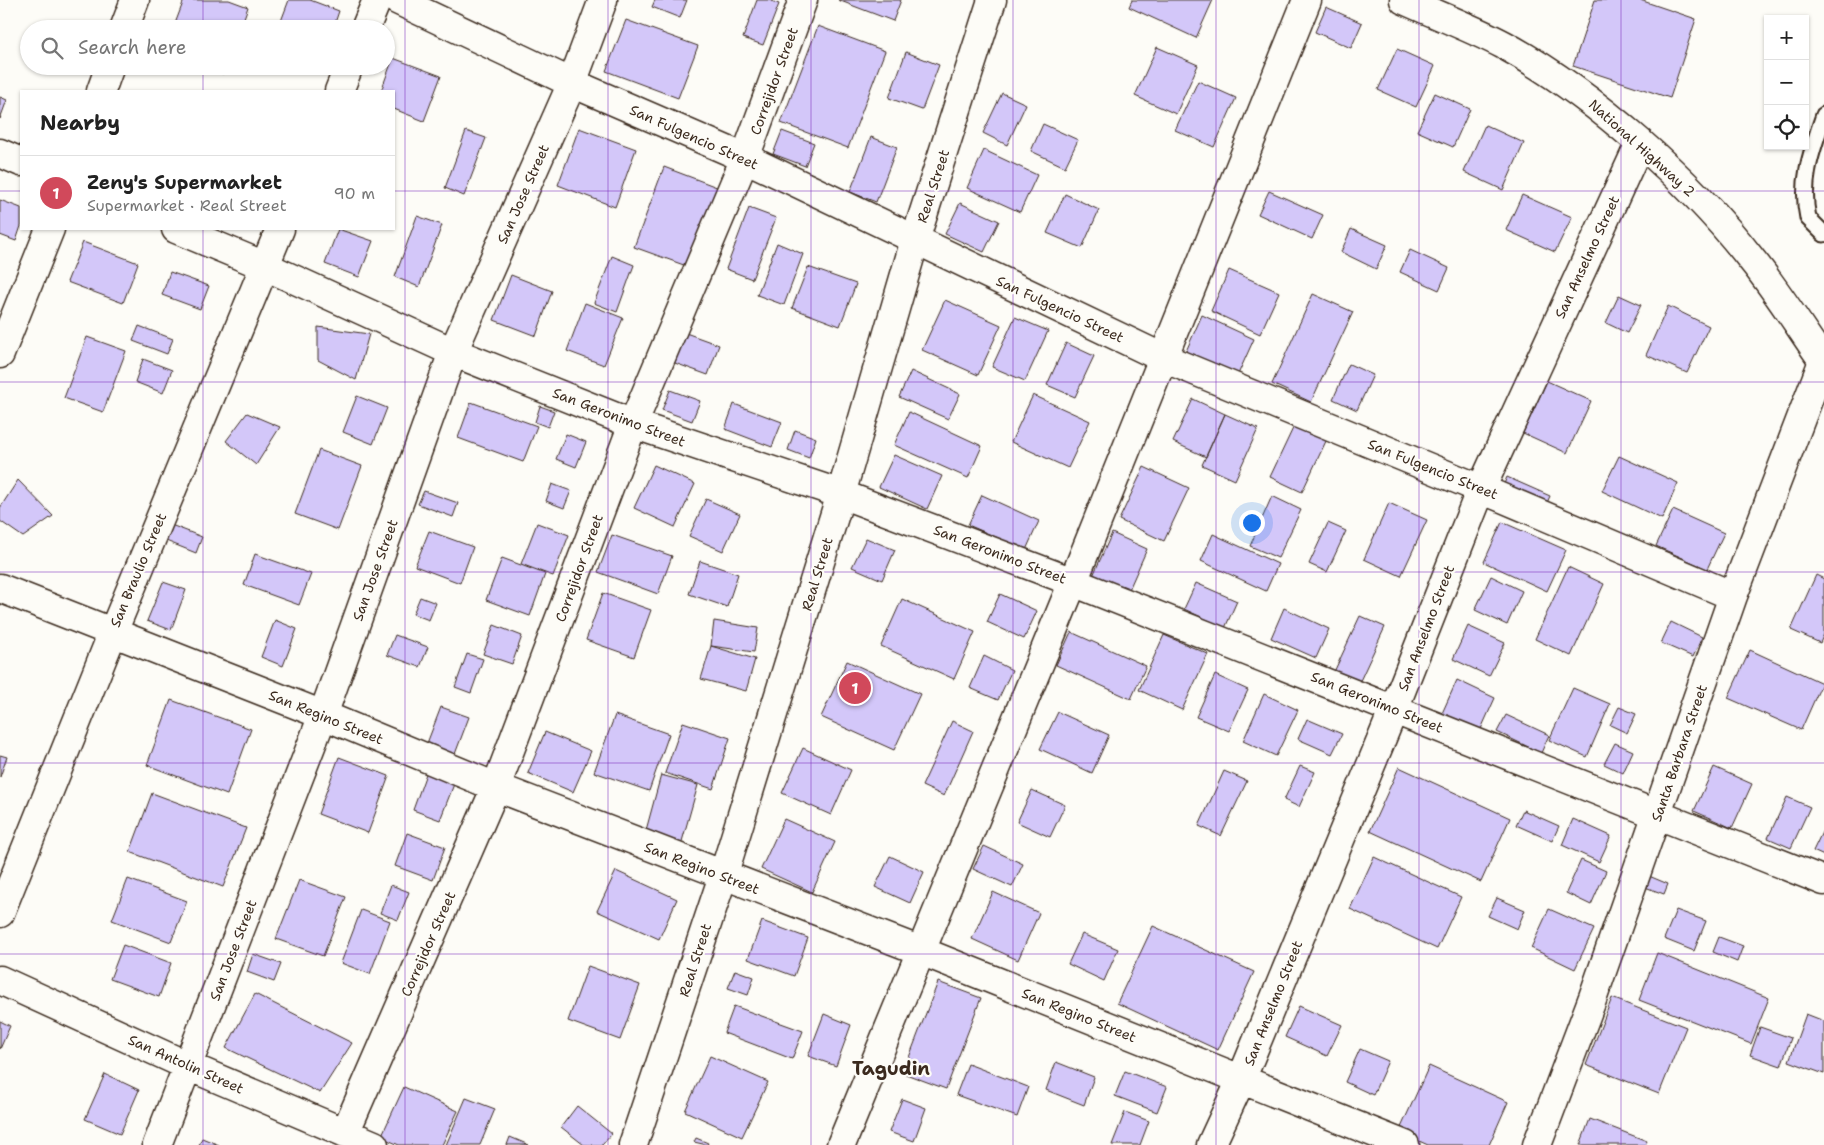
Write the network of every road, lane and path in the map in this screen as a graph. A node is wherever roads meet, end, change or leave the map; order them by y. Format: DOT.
graph roads {
  1 [pos="134,0"];
  2 [pos="377,0"];
  3 [pos="397,0"];
  4 [pos="603,0"];
  5 [pos="803,0"];
  6 [pos="992,0"];
  7 [pos="1306,0"];
  8 [pos="1404,0"];
  9 [pos="127,20"];
  10 [pos="369,20"];
  11 [pos="107,75"];
  12 [pos="345,75"];
  13 [pos="572,83"];
  14 [pos="101,90"];
  15 [pos="339,90"];
  16 [pos="1824,115"];
  17 [pos="1640,143"];
  18 [pos="0,152"];
  19 [pos="745,158"];
  20 [pos="20,162"];
  21 [pos="50,230"];
  22 [pos="178,230"];
  23 [pos="280,230"];
  24 [pos="1824,234"];
  25 [pos="915,240"];
  26 [pos="265,266"];
  27 [pos="453,352"];
  28 [pos="0,354"];
  29 [pos="1161,357"];
  30 [pos="1824,362"];
  31 [pos="633,424"];
  32 [pos="1481,488"];
  33 [pos="841,494"];
  34 [pos="1072,582"];
  35 [pos="0,588"];
  36 [pos="1733,596"];
  37 [pos="113,632"];
  38 [pos="1394,709"];
  39 [pos="323,715"];
  40 [pos="496,787"];
  41 [pos="1658,814"];
  42 [pos="723,876"];
  43 [pos="1824,880"];
  44 [pos="0,914"];
  45 [pos="921,951"];
  46 [pos="0,980"];
  47 [pos="188,1066"];
  48 [pos="1241,1080"];
  49 [pos="345,1133"];
  50 [pos="157,1145"];
  51 [pos="374,1145"];
  52 [pos="633,1145"];
  53 [pos="841,1145"];
  54 [pos="1211,1145"];
  55 [pos="1405,1145"];
  56 [pos="1537,1145"];
  1 -- 9 [label="main road"];
  2 -- 10 [label="main road"];
  3 -- 13 [label="main road, San Fulgencio Street"];
  4 -- 13 [label="main road, San Jose Street"];
  5 -- 19 [label="main road, Correjidor Street"];
  6 -- 25 [label="main road, Real Street"];
  7 -- 29 [label="main road"];
  8 -- 17 [label="main road, National Highway 2"];
  11 -- 14 [label="main road"];
  12 -- 15 [label="main road"];
  13 -- 19 [label="main road, San Fulgencio Street"];
  13 -- 27 [label="main road, San Jose Street"];
  16 -- 24 [label="lane"];
  17 -- 30 [label="main road, National Highway 2"];
  17 -- 32 [label="main road, San Anselmo Street"];
  18 -- 20 [label="main road"];
  19 -- 25 [label="main road, San Fulgencio Street"];
  19 -- 31 [label="main road, Correjidor Street"];
  21 -- 28 [label="main road"];
  22 -- 26 [label="main road, San Geronimo Street"];
  23 -- 26 [label="main road, San Braulio Street"];
  25 -- 29 [label="main road, San Fulgencio Street"];
  25 -- 33 [label="main road, Real Street"];
  26 -- 27 [label="main road, San Geronimo Street"];
  26 -- 37 [label="main road, San Braulio Street"];
  27 -- 31 [label="main road, San Geronimo Street"];
  27 -- 39 [label="main road, San Jose Street"];
  29 -- 32 [label="main road, San Fulgencio Street"];
  29 -- 34 [label="main road"];
  30 -- 36 [label="main road, Santa Barbara Street"];
  31 -- 33 [label="main road, San Geronimo Street"];
  31 -- 40 [label="main road, Correjidor Street"];
  32 -- 36 [label="main road, San Fulgencio Street"];
  32 -- 38 [label="main road, San Anselmo Street"];
  33 -- 34 [label="main road, San Geronimo Street"];
  33 -- 42 [label="main road, Real Street"];
  34 -- 38 [label="main road, San Geronimo Street"];
  34 -- 45 [label="main road"];
  35 -- 37 [label="main road, San Regino Street"];
  36 -- 41 [label="main road, Santa Barbara Street"];
  37 -- 39 [label="main road, San Regino Street"];
  37 -- 44 [label="main road, San Braulio Street"];
  38 -- 41 [label="main road, San Geronimo Street"];
  38 -- 48 [label="main road, San Anselmo Street"];
  39 -- 40 [label="main road, San Regino Street"];
  39 -- 47 [label="main road, San Jose Street"];
  40 -- 42 [label="main road, San Regino Street"];
  40 -- 49 [label="main road, Correjidor Street"];
  41 -- 43 [label="main road, San Geronimo Street"];
  41 -- 56 [label="main road, Santa Barbara Street"];
  42 -- 45 [label="main road, San Regino Street"];
  42 -- 52 [label="main road, Real Street"];
  45 -- 48 [label="main road, San Regino Street"];
  45 -- 53 [label="main road"];
  46 -- 47 [label="main road, San Antolin Street"];
  47 -- 49 [label="main road, San Antolin Street"];
  47 -- 50 [label="main road, San Jose Street"];
  48 -- 54 [label="main road, San Anselmo Street"];
  48 -- 55 [label="main road, San Regino Street"];
  49 -- 51 [label="main road, San Antolin Street"];
}
